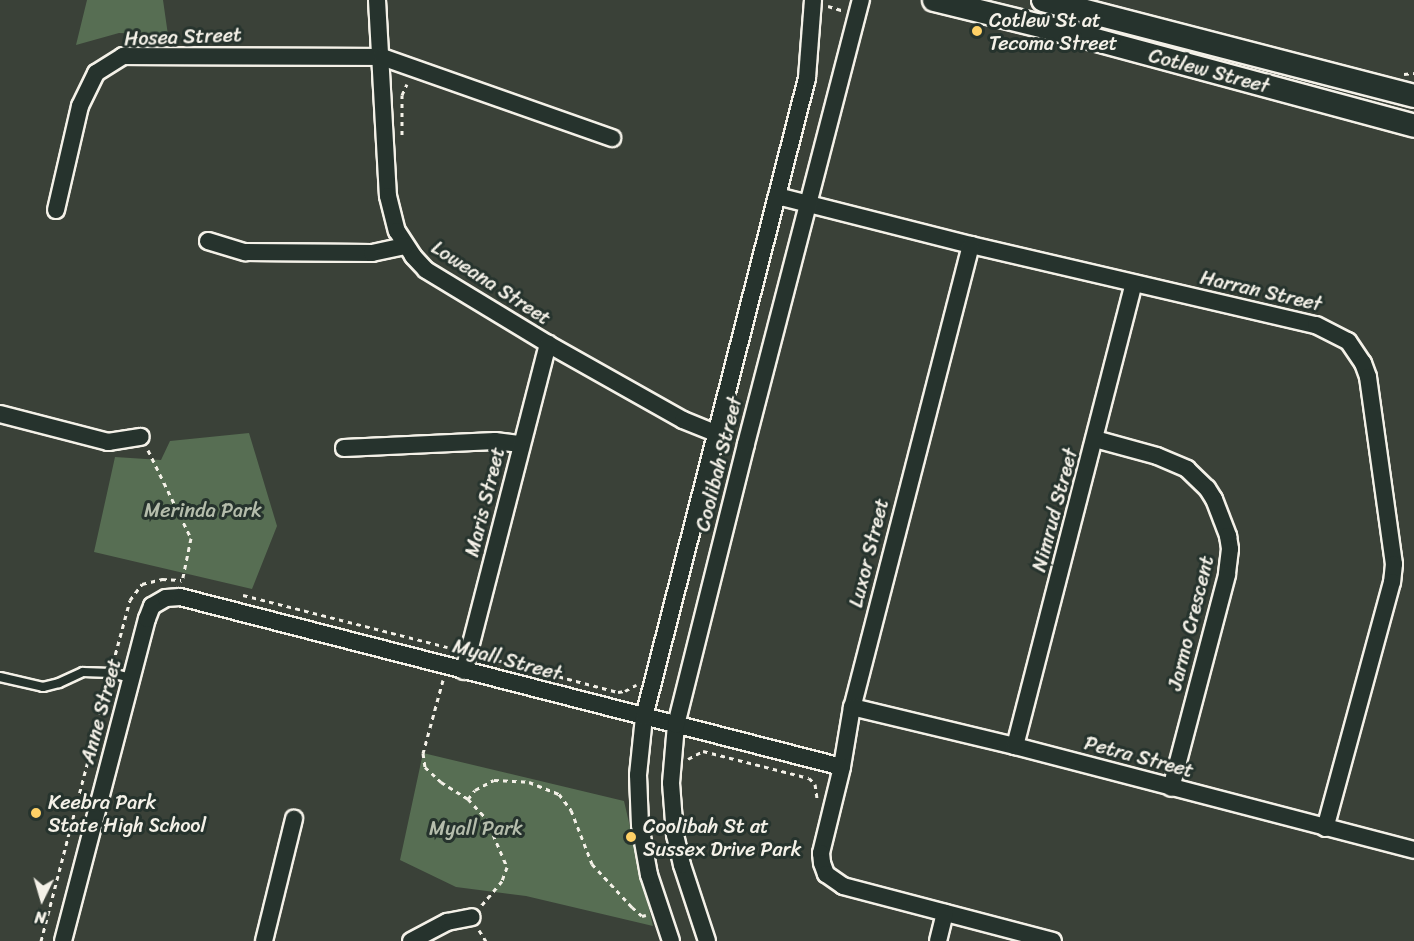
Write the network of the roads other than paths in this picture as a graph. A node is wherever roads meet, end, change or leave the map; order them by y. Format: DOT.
graph roads {
  1 [pos="377,0"];
  2 [pos="861,0"];
  3 [pos="934,0"];
  4 [pos="1043,0"];
  5 [pos="817,2"];
  6 [pos="1081,5"];
  7 [pos="382,57"];
  8 [pos="1414,96"];
  9 [pos="1414,126"];
  10 [pos="612,138"];
  11 [pos="777,196"];
  12 [pos="810,205"];
  13 [pos="56,210"];
  14 [pos="208,242"];
  15 [pos="971,245"];
  16 [pos="405,246"];
  17 [pos="1134,284"];
  18 [pos="548,344"];
  19 [pos="0,414"];
  20 [pos="716,433"];
  21 [pos="141,437"];
  22 [pos="1095,439"];
  23 [pos="521,444"];
  24 [pos="344,448"];
  25 [pos="160,599"];
  26 [pos="464,671"];
  27 [pos="0,677"];
  28 [pos="131,678"];
  29 [pos="852,707"];
  30 [pos="644,717"];
  31 [pos="676,725"];
  32 [pos="1015,746"];
  33 [pos="842,767"];
  34 [pos="1170,788"];
  35 [pos="294,819"];
  36 [pos="1325,828"];
  37 [pos="1414,850"];
  38 [pos="945,913"];
  39 [pos="472,917"];
  40 [pos="63,941"];
  41 [pos="264,941"];
  42 [pos="411,941"];
  43 [pos="671,941"];
  44 [pos="707,941"];
  45 [pos="938,941"];
  46 [pos="1053,941"];
  1 -- 7 [label="street, Loweana Street"];
  2 -- 12 [label="street, Coolibah Street"];
  3 -- 9 [label="main road, Cotlew Street"];
  4 -- 6 [label="main road, Cotlew Street"];
  5 -- 11 [label="street, Coolibah Street"];
  6 -- 8 [label="main road, Cotlew Street"];
  7 -- 10 [label="street, Hosea Street"];
  7 -- 13 [label="street, Hosea Street"];
  7 -- 16 [label="street, Loweana Street"];
  11 -- 12 [label="street, Harran Street"];
  11 -- 20 [label="street, Coolibah Street"];
  12 -- 15 [label="street, Harran Street"];
  12 -- 31 [label="street, Coolibah Street"];
  14 -- 16 [label="street"];
  15 -- 17 [label="street, Harran Street"];
  15 -- 29 [label="street, Luxor Street"];
  16 -- 18 [label="street, Loweana Street"];
  17 -- 22 [label="street, Nimrud Street"];
  17 -- 36 [label="street, Harran Street"];
  18 -- 20 [label="street, Loweana Street"];
  18 -- 23 [label="street, Maris Street"];
  19 -- 21 [label="street"];
  20 -- 30 [label="street, Coolibah Street"];
  22 -- 32 [label="street, Nimrud Street"];
  22 -- 34 [label="street, Jarmo Crescent"];
  23 -- 24 [label="street"];
  23 -- 26 [label="street, Maris Street"];
  25 -- 26 [label="street, Myall Street"];
  25 -- 28 [label="street, Anne Street"];
  26 -- 30 [label="street, Myall Street"];
  27 -- 28 [label="lane"];
  28 -- 40 [label="street, Anne Street"];
  29 -- 32 [label="street, Petra Street"];
  29 -- 33 [label="street, Luxor Street"];
  30 -- 31 [label="street, Myall Street"];
  30 -- 43 [label="street, Coolibah Street"];
  31 -- 33 [label="street, Myall Street"];
  31 -- 44 [label="street, Coolibah Street"];
  32 -- 34 [label="street, Petra Street"];
  33 -- 38 [label="street, Luxor Street"];
  34 -- 36 [label="street, Petra Street"];
  35 -- 41 [label="street"];
  36 -- 37 [label="street, Petra Street"];
  38 -- 45 [label="street"];
  38 -- 46 [label="street"];
  39 -- 42 [label="street"];
}
